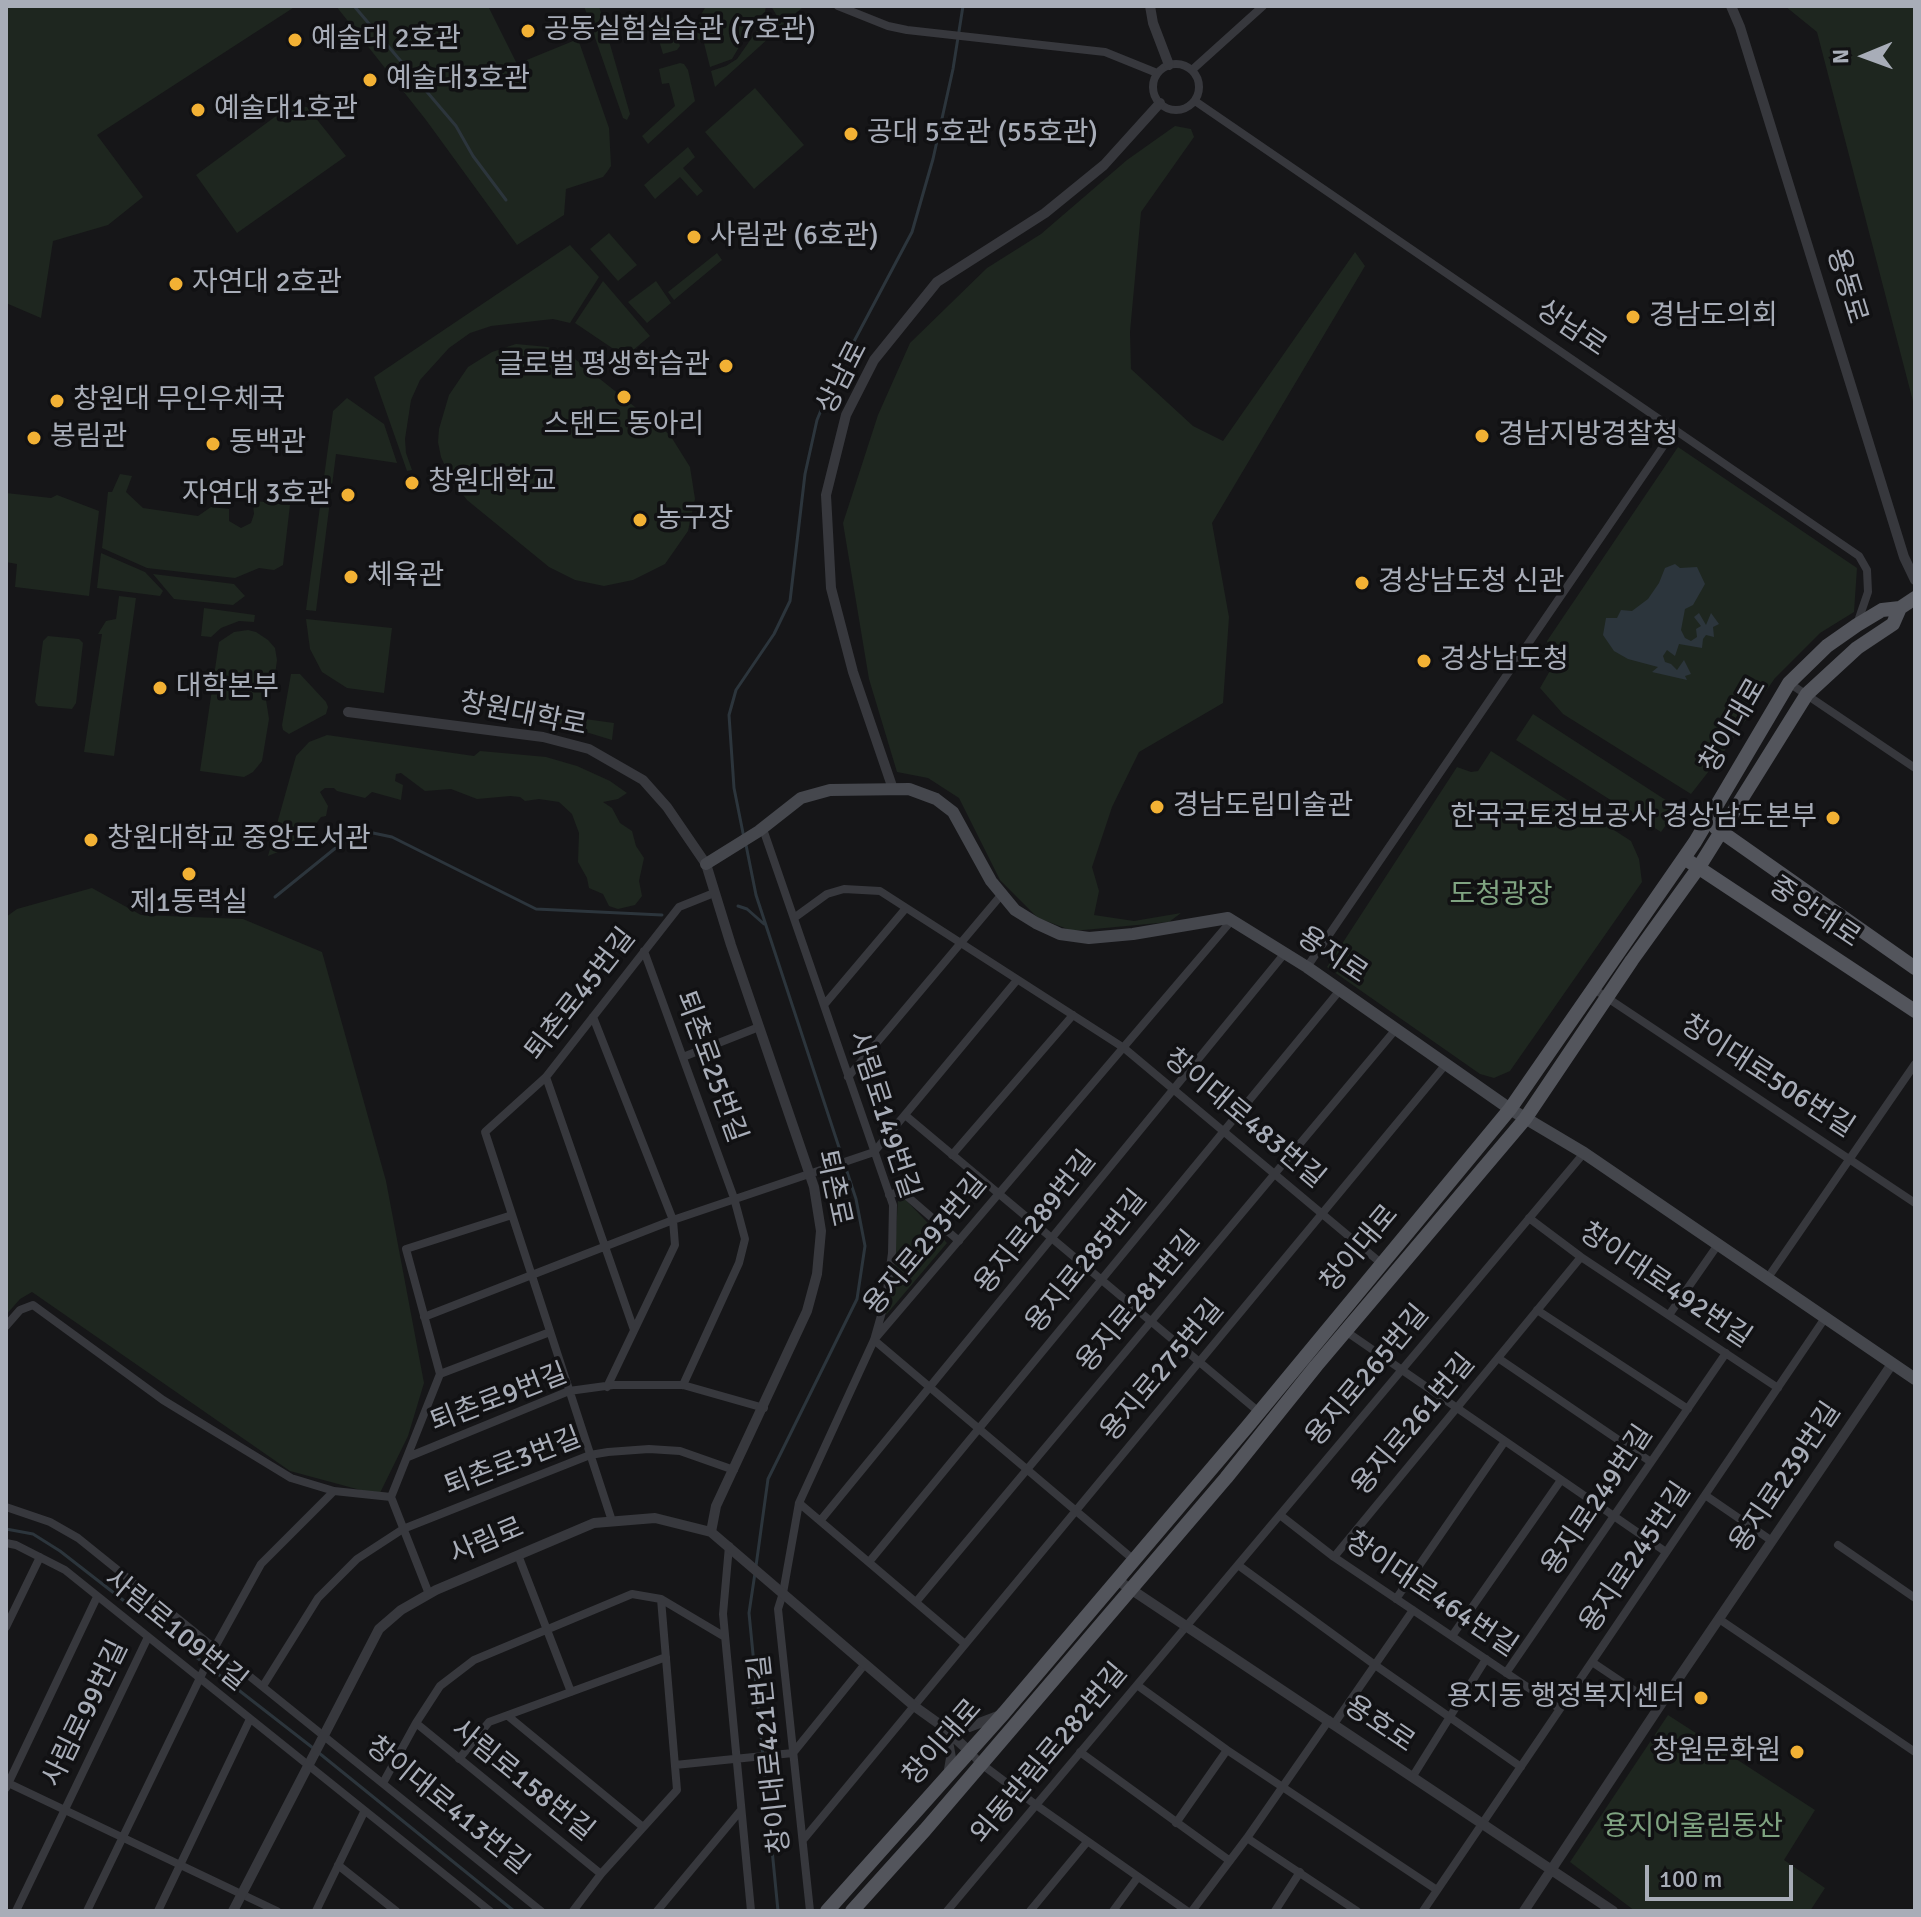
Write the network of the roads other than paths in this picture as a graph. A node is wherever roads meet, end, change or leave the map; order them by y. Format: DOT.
graph roads {
  1 [pos="838,6"];
  2 [pos="1150,6"];
  3 [pos="1263,6"];
  4 [pos="1731,6"];
  5 [pos="1169,65"];
  6 [pos="1192,70"];
  7 [pos="1157,73"];
  8 [pos="1195,101"];
  9 [pos="1160,103"];
  10 [pos="1675,429"];
  11 [pos="1915,580"];
  12 [pos="1915,598"];
  13 [pos="1900,608"];
  14 [pos="1857,625"];
  15 [pos="1789,683"];
  16 [pos="1807,694"];
  17 [pos="348,712"];
  18 [pos="1915,768"];
  19 [pos="893,789"];
  20 [pos="1709,821"];
  21 [pos="761,830"];
  22 [pos="1720,833"];
  23 [pos="1683,858"];
  24 [pos="706,864"];
  25 [pos="1699,867"];
  26 [pos="714,893"];
  27 [pos="1002,894"];
  28 [pos="906,908"];
  29 [pos="794,918"];
  30 [pos="1232,920"];
  31 [pos="961,943"];
  32 [pos="644,951"];
  33 [pos="1285,953"];
  34 [pos="1307,967"];
  35 [pos="1915,968"];
  36 [pos="1017,980"];
  37 [pos="1340,990"];
  38 [pos="1600,994"];
  39 [pos="824,1005"];
  40 [pos="1915,1011"];
  41 [pos="1073,1015"];
  42 [pos="593,1017"];
  43 [pos="759,1027"];
  44 [pos="1396,1029"];
  45 [pos="1124,1048"];
  46 [pos="683,1057"];
  47 [pos="1446,1064"];
  48 [pos="1915,1064"];
  49 [pos="546,1077"];
  50 [pos="848,1077"];
  51 [pos="1174,1089"];
  52 [pos="1510,1109"];
  53 [pos="905,1115"];
  54 [pos="1525,1119"];
  55 [pos="1223,1131"];
  56 [pos="871,1153"];
  57 [pos="1584,1153"];
  58 [pos="952,1155"];
  59 [pos="1850,1159"];
  60 [pos="813,1171"];
  61 [pos="1274,1174"];
  62 [pos="999,1194"];
  63 [pos="889,1195"];
  64 [pos="734,1198"];
  65 [pos="1915,1203"];
  66 [pos="1322,1214"];
  67 [pos="512,1215"];
  68 [pos="1529,1218"];
  69 [pos="673,1220"];
  70 [pos="1052,1238"];
  71 [pos="959,1241"];
  72 [pos="605,1246"];
  73 [pos="1717,1246"];
  74 [pos="1581,1257"];
  75 [pos="1382,1264"];
  76 [pos="531,1275"];
  77 [pos="1101,1279"];
  78 [pos="1767,1279"];
  79 [pos="1537,1310"];
  80 [pos="1669,1315"];
  81 [pos="424,1317"];
  82 [pos="1825,1318"];
  83 [pos="1151,1321"];
  84 [pos="6,1326"];
  85 [pos="1339,1327"];
  86 [pos="634,1330"];
  87 [pos="550,1332"];
  88 [pos="874,1340"];
  89 [pos="1726,1353"];
  90 [pos="1498,1358"];
  91 [pos="1199,1361"];
  92 [pos="1892,1364"];
  93 [pos="1402,1371"];
  94 [pos="440,1374"];
  95 [pos="1915,1379"];
  96 [pos="683,1385"];
  97 [pos="607,1387"];
  98 [pos="930,1387"];
  99 [pos="1778,1388"];
  100 [pos="569,1391"];
  101 [pos="764,1408"];
  102 [pos="1457,1408"];
  103 [pos="1688,1409"];
  104 [pos="1259,1412"];
  105 [pos="979,1428"];
  106 [pos="1505,1441"];
  107 [pos="590,1455"];
  108 [pos="408,1457"];
  109 [pos="1651,1462"];
  110 [pos="734,1470"];
  111 [pos="1028,1470"];
  112 [pos="1561,1480"];
  113 [pos="334,1491"];
  114 [pos="1705,1495"];
  115 [pos="391,1497"];
  116 [pos="799,1503"];
  117 [pos="6,1507"];
  118 [pos="1076,1510"];
  119 [pos="1280,1515"];
  120 [pos="1614,1516"];
  121 [pos="612,1521"];
  122 [pos="820,1521"];
  123 [pos="403,1529"];
  124 [pos="711,1532"];
  125 [pos="1772,1541"];
  126 [pos="6,1543"];
  127 [pos="1838,1545"];
  128 [pos="733,1550"];
  129 [pos="1666,1552"];
  130 [pos="518,1555"];
  131 [pos="40,1557"];
  132 [pos="1334,1557"];
  133 [pos="1134,1560"];
  134 [pos="869,1562"];
  135 [pos="1238,1565"];
  136 [pos="1117,1580"];
  137 [pos="1130,1589"];
  138 [pos="782,1592"];
  139 [pos="429,1594"];
  140 [pos="97,1597"];
  141 [pos="1915,1598"];
  142 [pos="661,1599"];
  143 [pos="1396,1599"];
  144 [pos="916,1602"];
  145 [pos="1413,1610"];
  146 [pos="1719,1619"];
  147 [pos="1186,1626"];
  148 [pos="6,1627"];
  149 [pos="547,1630"];
  150 [pos="1452,1636"];
  151 [pos="148,1637"];
  152 [pos="725,1637"];
  153 [pos="965,1644"];
  154 [pos="214,1649"];
  155 [pos="666,1657"];
  156 [pos="1486,1659"];
  157 [pos="1592,1662"];
  158 [pos="865,1664"];
  159 [pos="1375,1665"];
  160 [pos="1506,1673"];
  161 [pos="202,1674"];
  162 [pos="1137,1685"];
  163 [pos="263,1686"];
  164 [pos="571,1692"];
  165 [pos="914,1706"];
  166 [pos="1659,1707"];
  167 [pos="1560,1709"];
  168 [pos="1004,1713"];
  169 [pos="508,1716"];
  170 [pos="1450,1717"];
  171 [pos="250,1719"];
  172 [pos="1331,1722"];
  173 [pos="416,1723"];
  174 [pos="946,1730"];
  175 [pos="324,1736"];
  176 [pos="1227,1750"];
  177 [pos="1080,1752"];
  178 [pos="1915,1752"];
  179 [pos="793,1753"];
  180 [pos="975,1758"];
  181 [pos="459,1759"];
  182 [pos="738,1759"];
  183 [pos="312,1762"];
  184 [pos="675,1765"];
  185 [pos="1521,1767"];
  186 [pos="1413,1776"];
  187 [pos="948,1778"];
  188 [pos="383,1783"];
  189 [pos="7,1784"];
  190 [pos="1282,1786"];
  191 [pos="1036,1805"];
  192 [pos="64,1809"];
  193 [pos="741,1810"];
  194 [pos="364,1812"];
  195 [pos="1176,1823"];
  196 [pos="1483,1823"];
  197 [pos="643,1827"];
  198 [pos="123,1837"];
  199 [pos="1247,1838"];
  200 [pos="803,1840"];
  201 [pos="1087,1842"];
  202 [pos="1230,1861"];
  203 [pos="180,1864"];
  204 [pos="338,1865"];
  205 [pos="1553,1871"];
  206 [pos="1300,1872"];
  207 [pos="601,1874"];
  208 [pos="1138,1877"];
  209 [pos="1437,1890"];
  210 [pos="241,1893"];
  211 [pos="748,1909"];
  212 [pos="16,1911"];
  213 [pos="87,1911"];
  214 [pos="158,1911"];
  215 [pos="233,1911"];
  216 [pos="277,1911"];
  217 [pos="316,1911"];
  218 [pos="396,1911"];
  219 [pos="490,1911"];
  220 [pos="541,1911"];
  221 [pos="573,1911"];
  222 [pos="657,1911"];
  223 [pos="810,1911"];
  224 [pos="827,1911"];
  225 [pos="852,1911"];
  226 [pos="947,1911"];
  227 [pos="1030,1911"];
  228 [pos="1113,1911"];
  229 [pos="1189,1911"];
  230 [pos="1275,1911"];
  231 [pos="1357,1911"];
  232 [pos="1423,1911"];
  233 [pos="1524,1911"];
  234 [pos="1613,1911"];
  1 -- 7 [label="street"];
  2 -- 5 [label="street"];
  3 -- 6 [label="street"];
  4 -- 11 [label="street, 용동로"];
  5 -- 6 [label="street"];
  5 -- 7 [label="street"];
  6 -- 8 [label="street"];
  7 -- 9 [label="street"];
  8 -- 9 [label="street"];
  8 -- 10 [label="street, 상남로"];
  9 -- 19 [label="street, 상남로"];
  10 -- 14 [label="street, 상남로"];
  10 -- 34 [label="street"];
  12 -- 13 [label="main road, 창이대로"];
  13 -- 14 [label="main road, 창이대로"];
  13 -- 16 [label="main road, 창이대로"];
  14 -- 15 [label="main road, 창이대로"];
  15 -- 16 [label="street"];
  15 -- 20 [label="main road, 창이대로"];
  16 -- 18 [label="street"];
  16 -- 22 [label="main road, 창이대로"];
  17 -- 24 [label="street, 창원대학로"];
  19 -- 21 [label="main road"];
  19 -- 27 [label="main road"];
  20 -- 22 [label="main road, 중앙대로"];
  20 -- 23 [label="main road, 창이대로"];
  21 -- 24 [label="main road"];
  21 -- 29 [label="street, 사림로149번길"];
  22 -- 25 [label="main road, 창이대로"];
  22 -- 35 [label="main road, 중앙대로"];
  23 -- 25 [label="main road, 중앙대로"];
  23 -- 38 [label="main road, 창이대로"];
  24 -- 26 [label="street, 창원대학로"];
  25 -- 38 [label="main road, 창이대로"];
  25 -- 40 [label="main road, 중앙대로"];
  26 -- 32 [label="street, 퇴촌로45번길"];
  26 -- 43 [label="street, 퇴촌로"];
  27 -- 30 [label="main road"];
  27 -- 31 [label="street"];
  28 -- 29 [label="street, 창이대로483번길"];
  28 -- 31 [label="street, 창이대로483번길"];
  28 -- 39 [label="street"];
  29 -- 39 [label="street, 사림로149번길"];
  30 -- 33 [label="main road, 용지로"];
  30 -- 45 [label="street, 용지로293번길"];
  31 -- 36 [label="street, 창이대로483번길"];
  31 -- 50 [label="street"];
  32 -- 42 [label="street, 퇴촌로45번길"];
  32 -- 46 [label="street, 퇴촌로25번길"];
  33 -- 34 [label="main road, 용지로"];
  33 -- 51 [label="street, 용지로289번길"];
  34 -- 37 [label="main road, 용지로"];
  36 -- 41 [label="street, 창이대로483번길"];
  36 -- 53 [label="street"];
  37 -- 44 [label="main road, 용지로"];
  37 -- 55 [label="street, 용지로285번길"];
  38 -- 52 [label="main road, 창이대로"];
  38 -- 54 [label="main road, 창이대로"];
  38 -- 59 [label="street, 창이대로506번길"];
  39 -- 50 [label="street, 사림로149번길"];
  41 -- 45 [label="street, 창이대로483번길"];
  41 -- 58 [label="street"];
  42 -- 49 [label="street, 퇴촌로45번길"];
  42 -- 69 [label="street"];
  43 -- 46 [label="street"];
  43 -- 60 [label="street, 퇴촌로"];
  44 -- 47 [label="main road, 용지로"];
  44 -- 61 [label="street, 용지로281번길"];
  45 -- 51 [label="street, 창이대로483번길"];
  45 -- 62 [label="street, 용지로293번길"];
  46 -- 64 [label="street, 퇴촌로25번길"];
  47 -- 52 [label="main road, 용지로"];
  47 -- 66 [label="street, 용지로275번길"];
  48 -- 59 [label="street"];
  49 -- 67 [label="street, 퇴촌로45번길"];
  49 -- 72 [label="street"];
  50 -- 56 [label="street, 사림로149번길"];
  51 -- 55 [label="street, 창이대로483번길"];
  51 -- 70 [label="street, 용지로289번길"];
  52 -- 54 [label="main road, 용지로"];
  52 -- 75 [label="main road, 창이대로"];
  53 -- 56 [label="street"];
  53 -- 58 [label="street"];
  54 -- 57 [label="main road, 용지로"];
  54 -- 85 [label="main road, 창이대로"];
  55 -- 61 [label="street, 창이대로483번길"];
  55 -- 77 [label="street, 용지로285번길"];
  56 -- 60 [label="street"];
  56 -- 63 [label="street, 사림로149번길"];
  57 -- 68 [label="street, 용지로265번길"];
  57 -- 73 [label="main road, 용지로"];
  58 -- 62 [label="street"];
  59 -- 65 [label="street, 창이대로506번길"];
  59 -- 78 [label="street"];
  60 -- 64 [label="street"];
  60 -- 101 [label="street, 퇴촌로"];
  61 -- 66 [label="street, 창이대로483번길"];
  61 -- 83 [label="street, 용지로281번길"];
  62 -- 70 [label="street"];
  62 -- 71 [label="street, 용지로293번길"];
  63 -- 71 [label="street"];
  63 -- 88 [label="street, 사림로149번길"];
  64 -- 69 [label="street"];
  64 -- 96 [label="street"];
  66 -- 75 [label="street, 창이대로483번길"];
  66 -- 91 [label="street, 용지로275번길"];
  67 -- 76 [label="street"];
  67 -- 81 [label="street"];
  68 -- 74 [label="street, 창이대로492번길"];
  68 -- 93 [label="street, 용지로265번길"];
  69 -- 72 [label="street"];
  69 -- 86 [label="street, 퇴촌로9번길"];
  70 -- 77 [label="street"];
  70 -- 98 [label="street, 용지로289번길"];
  71 -- 88 [label="street, 용지로293번길"];
  72 -- 76 [label="street"];
  72 -- 86 [label="street"];
  73 -- 78 [label="main road, 용지로"];
  73 -- 80 [label="street"];
  74 -- 79 [label="street, 용지로261번길"];
  74 -- 80 [label="street, 창이대로492번길"];
  75 -- 85 [label="main road, 창이대로"];
  76 -- 81 [label="street"];
  76 -- 87 [label="street"];
  77 -- 83 [label="street"];
  77 -- 105 [label="street, 용지로285번길"];
  78 -- 82 [label="main road, 용지로"];
  79 -- 90 [label="street, 용지로261번길"];
  79 -- 103 [label="street"];
  80 -- 89 [label="street, 창이대로492번길"];
  81 -- 94 [label="street"];
  82 -- 92 [label="main road, 용지로"];
  82 -- 99 [label="street, 용지로245번길"];
  83 -- 91 [label="street"];
  83 -- 111 [label="street, 용지로281번길"];
  84 -- 113 [label="street"];
  85 -- 93 [label="street"];
  85 -- 104 [label="main road, 창이대로"];
  85 -- 137 [label="main road, 창이대로"];
  86 -- 97 [label="street, 퇴촌로9번길"];
  87 -- 94 [label="street"];
  87 -- 100 [label="street"];
  88 -- 98 [label="street, 용지로293번길"];
  88 -- 116 [label="street, 사림로149번길"];
  89 -- 99 [label="street, 창이대로492번길"];
  89 -- 103 [label="street, 용지로249번길"];
  90 -- 102 [label="street, 용지로261번길"];
  90 -- 109 [label="street, 용지로261번길"];
  91 -- 104 [label="street"];
  91 -- 118 [label="street, 용지로275번길"];
  92 -- 95 [label="main road, 용지로"];
  92 -- 125 [label="street, 용지로239번길"];
  93 -- 102 [label="street"];
  93 -- 119 [label="street, 용지로265번길"];
  94 -- 108 [label="street"];
  96 -- 97 [label="street, 퇴촌로9번길"];
  96 -- 101 [label="street, 퇴촌로9번길"];
  97 -- 100 [label="street, 퇴촌로9번길"];
  98 -- 105 [label="street, 용지로293번길"];
  98 -- 122 [label="street, 용지로289번길"];
  99 -- 114 [label="street, 용지로245번길"];
  100 -- 107 [label="street"];
  100 -- 108 [label="street, 퇴촌로9번길"];
  101 -- 110 [label="street, 퇴촌로"];
  102 -- 106 [label="street"];
  102 -- 132 [label="street, 용지로261번길"];
  103 -- 109 [label="street, 용지로249번길"];
  104 -- 133 [label="main road, 창이대로"];
  105 -- 111 [label="street, 용지로293번길"];
  105 -- 134 [label="street, 용지로285번길"];
  106 -- 112 [label="street"];
  106 -- 143 [label="street"];
  107 -- 110 [label="street, 퇴촌로3번길"];
  107 -- 121 [label="street"];
  107 -- 123 [label="street, 퇴촌로3번길"];
  108 -- 115 [label="street"];
  109 -- 120 [label="street, 용지로249번길"];
  110 -- 124 [label="street, 퇴촌로"];
  111 -- 118 [label="street, 용지로293번길"];
  111 -- 144 [label="street, 용지로281번길"];
  112 -- 120 [label="street"];
  112 -- 150 [label="street"];
  113 -- 115 [label="street"];
  113 -- 154 [label="street"];
  114 -- 125 [label="street"];
  114 -- 129 [label="street, 용지로245번길"];
  115 -- 123 [label="street"];
  116 -- 122 [label="street"];
  116 -- 138 [label="street, 사림로149번길"];
  117 -- 154 [label="street, 창이대로413번길"];
  118 -- 133 [label="street, 용지로293번길"];
  118 -- 153 [label="street, 용지로275번길"];
  119 -- 132 [label="street, 창이대로464번길"];
  119 -- 135 [label="street, 용지로265번길"];
  120 -- 129 [label="street"];
  120 -- 160 [label="street, 용지로249번길"];
  121 -- 124 [label="street, 사림로"];
  121 -- 130 [label="street, 사림로"];
  122 -- 134 [label="street"];
  123 -- 139 [label="street"];
  123 -- 163 [label="street, 퇴촌로3번길"];
  124 -- 128 [label="street, 사림로"];
  125 -- 146 [label="street, 용지로239번길"];
  126 -- 131 [label="street, 사림로109번길"];
  127 -- 141 [label="street"];
  128 -- 138 [label="street, 사림로"];
  128 -- 152 [label="street"];
  129 -- 157 [label="street, 용지로245번길"];
  130 -- 139 [label="street, 사림로"];
  130 -- 149 [label="street"];
  131 -- 140 [label="street, 사림로109번길"];
  131 -- 148 [label="street"];
  132 -- 143 [label="street, 창이대로464번길"];
  133 -- 136 [label="main road, 창이대로"];
  134 -- 144 [label="street"];
  135 -- 147 [label="street, 용지로265번길"];
  135 -- 159 [label="street"];
  136 -- 137 [label="street, 용호로"];
  136 -- 168 [label="main road, 창이대로"];
  137 -- 147 [label="street, 용호로"];
  137 -- 180 [label="main road, 창이대로"];
  138 -- 158 [label="street"];
  138 -- 179 [label="street, 창이대로421번길"];
  139 -- 175 [label="street, 사림로"];
  140 -- 151 [label="street, 사림로109번길"];
  140 -- 189 [label="street, 사림로99번길"];
  142 -- 149 [label="street"];
  142 -- 152 [label="street"];
  142 -- 155 [label="street, 사림로158번길"];
  143 -- 145 [label="street, 창이대로464번길"];
  144 -- 153 [label="street"];
  145 -- 150 [label="street, 창이대로464번길"];
  145 -- 159 [label="street"];
  146 -- 166 [label="street, 용지로239번길"];
  146 -- 178 [label="street"];
  147 -- 162 [label="street, 외동반림로282번길"];
  147 -- 172 [label="street, 용호로"];
  149 -- 164 [label="street"];
  149 -- 173 [label="street"];
  150 -- 156 [label="street, 창이대로464번길"];
  151 -- 161 [label="street, 사림로109번길"];
  151 -- 192 [label="street, 사림로99번길"];
  152 -- 182 [label="street"];
  153 -- 165 [label="street, 용지로275번길"];
  154 -- 161 [label="street"];
  154 -- 163 [label="street, 창이대로413번길"];
  155 -- 164 [label="street"];
  155 -- 184 [label="street, 사림로158번길"];
  156 -- 160 [label="street, 창이대로464번길"];
  156 -- 170 [label="street"];
  157 -- 166 [label="street"];
  157 -- 167 [label="street, 용지로245번길"];
  158 -- 165 [label="street"];
  158 -- 179 [label="street"];
  159 -- 170 [label="street"];
  159 -- 172 [label="street"];
  160 -- 167 [label="street, 창이대로464번길"];
  161 -- 171 [label="street, 사림로109번길"];
  161 -- 198 [label="street"];
  162 -- 176 [label="street"];
  162 -- 177 [label="street, 외동반림로282번길"];
  163 -- 175 [label="street, 창이대로413번길"];
  164 -- 169 [label="street"];
  165 -- 174 [label="street"];
  165 -- 200 [label="street"];
  166 -- 205 [label="street, 용지로239번길"];
  167 -- 185 [label="street, 용지로245번길"];
  168 -- 174 [label="street"];
  168 -- 180 [label="main road, 창이대로"];
  169 -- 181 [label="street"];
  169 -- 197 [label="street, 사림로158번길"];
  170 -- 185 [label="street"];
  170 -- 186 [label="street"];
  171 -- 183 [label="street, 사림로109번길"];
  171 -- 203 [label="street"];
  172 -- 186 [label="street, 용호로"];
  172 -- 190 [label="street"];
  173 -- 181 [label="street, 사림로158번길"];
  173 -- 188 [label="street"];
  174 -- 180 [label="street"];
  174 -- 187 [label="street"];
  175 -- 183 [label="street, 사림로"];
  175 -- 188 [label="street, 창이대로413번길"];
  176 -- 190 [label="street"];
  176 -- 195 [label="street"];
  177 -- 191 [label="street, 외동반림로282번길"];
  177 -- 195 [label="street"];
  179 -- 182 [label="street"];
  179 -- 200 [label="street, 창이대로421번길"];
  180 -- 187 [label="main road, 창이대로"];
  180 -- 191 [label="street"];
  180 -- 225 [label="main road, 창이대로"];
  181 -- 207 [label="street, 사림로158번길"];
  182 -- 184 [label="street"];
  182 -- 193 [label="street"];
  183 -- 194 [label="street, 사림로109번길"];
  183 -- 210 [label="street"];
  184 -- 197 [label="street, 사림로158번길"];
  185 -- 196 [label="street, 용지로245번길"];
  186 -- 196 [label="street, 용호로"];
  187 -- 224 [label="main road, 창이대로"];
  188 -- 220 [label="street, 창이대로413번길"];
  189 -- 192 [label="street, 사림로99번길"];
  190 -- 199 [label="street"];
  190 -- 209 [label="street"];
  191 -- 201 [label="street"];
  191 -- 226 [label="street, 외동반림로282번길"];
  192 -- 198 [label="street, 사림로99번길"];
  192 -- 212 [label="street"];
  193 -- 211 [label="street"];
  193 -- 222 [label="street"];
  194 -- 204 [label="street"];
  194 -- 219 [label="street, 사림로109번길"];
  195 -- 202 [label="street"];
  196 -- 205 [label="street, 용호로"];
  196 -- 209 [label="street, 용지로245번길"];
  197 -- 207 [label="street, 사림로158번길"];
  198 -- 203 [label="street, 사림로99번길"];
  198 -- 213 [label="street"];
  199 -- 202 [label="street"];
  199 -- 206 [label="street"];
  200 -- 223 [label="street, 창이대로421번길"];
  201 -- 208 [label="street"];
  201 -- 227 [label="street"];
  202 -- 229 [label="street"];
  203 -- 210 [label="street, 사림로99번길"];
  203 -- 214 [label="street"];
  204 -- 217 [label="street"];
  204 -- 218 [label="street"];
  205 -- 233 [label="street, 용지로239번길"];
  205 -- 234 [label="street, 용호로"];
  206 -- 230 [label="street"];
  206 -- 231 [label="street"];
  207 -- 221 [label="street, 사림로158번길"];
  208 -- 228 [label="street"];
  208 -- 229 [label="street"];
  209 -- 232 [label="street, 용지로245번길"];
  210 -- 215 [label="street"];
  210 -- 216 [label="street, 사림로99번길"];
}
